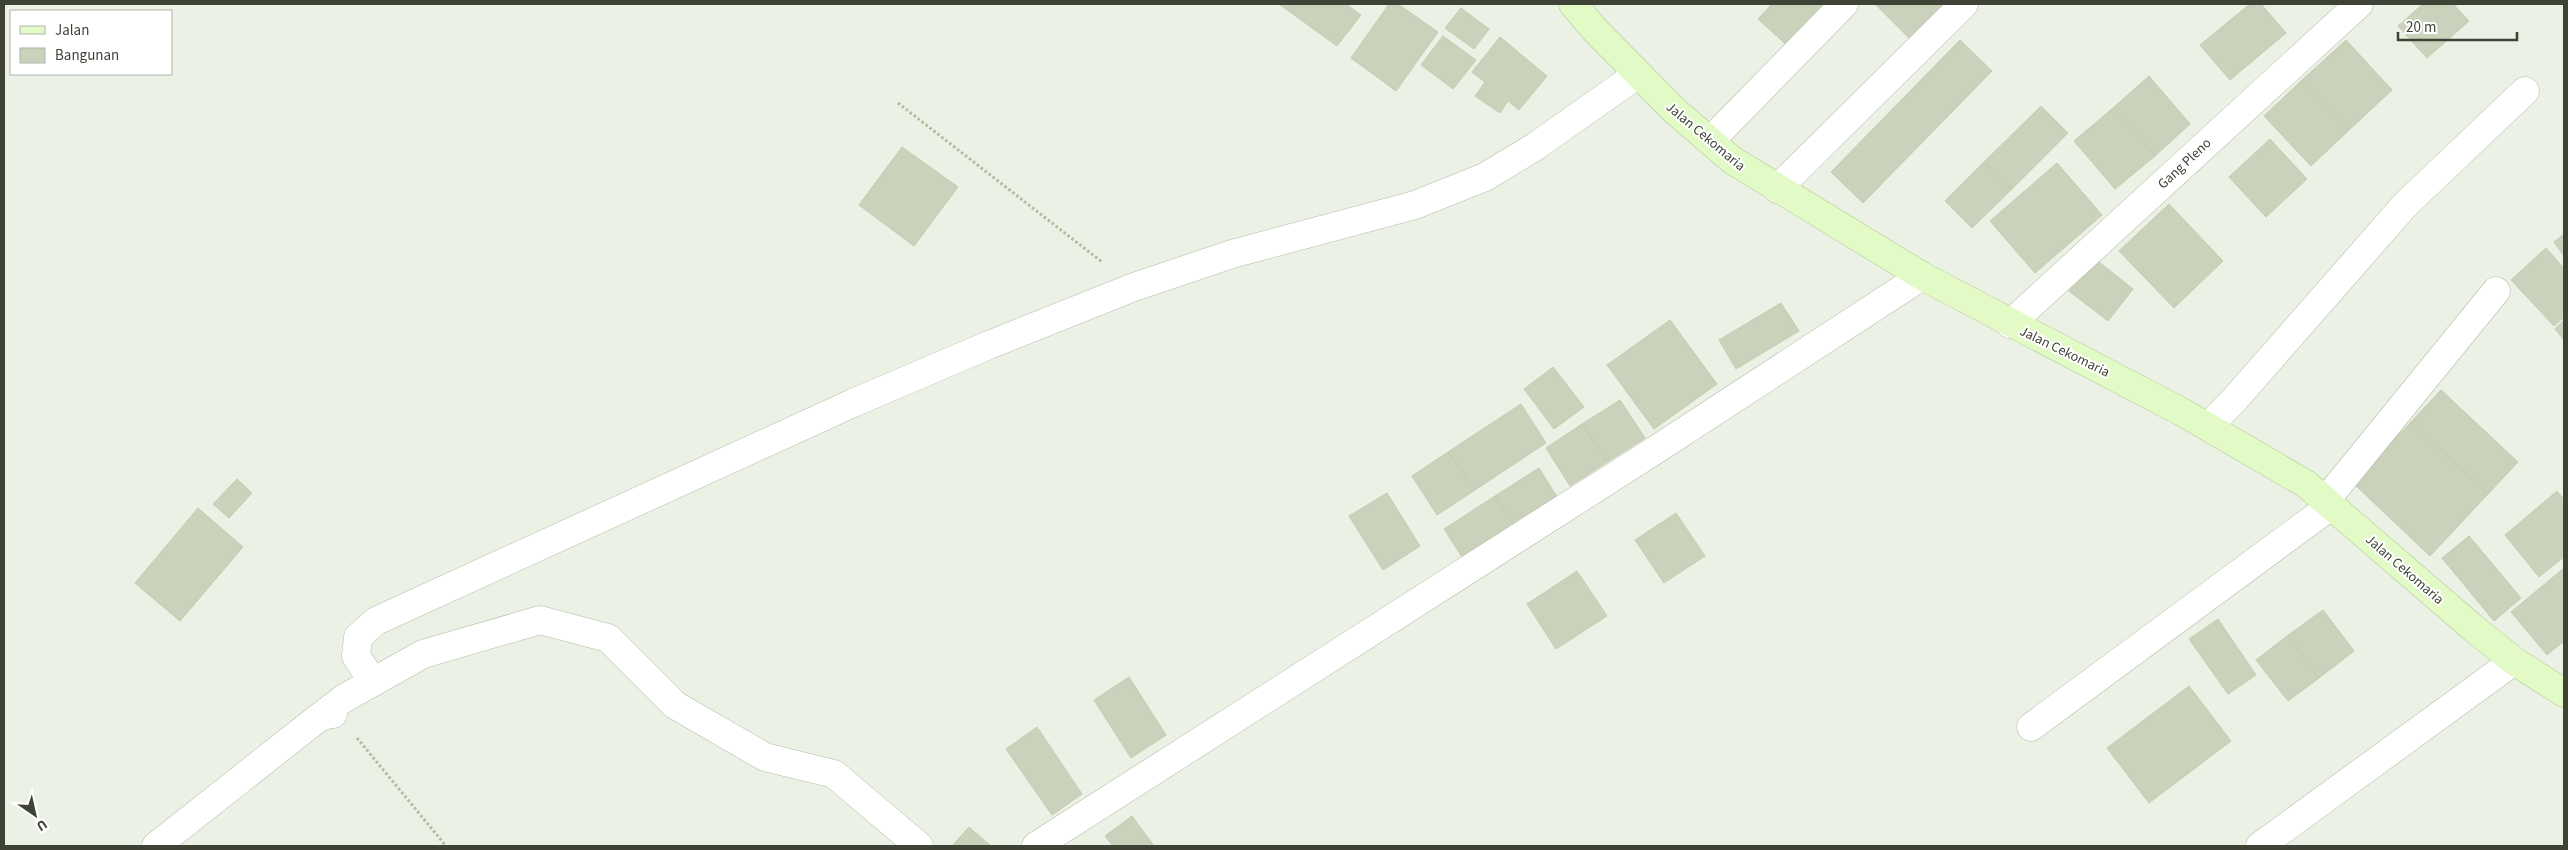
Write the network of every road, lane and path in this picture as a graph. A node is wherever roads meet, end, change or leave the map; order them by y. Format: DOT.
graph roads {
  1 [pos="1573,4"];
  2 [pos="1844,4"];
  3 [pos="1964,4"];
  4 [pos="2359,4"];
  5 [pos="1638,74"];
  6 [pos="2525,91"];
  7 [pos="898,103"];
  8 [pos="1710,141"];
  9 [pos="1777,190"];
  10 [pos="1922,276"];
  11 [pos="1134,287"];
  12 [pos="2496,291"];
  13 [pos="2010,324"];
  14 [pos="2208,427"];
  15 [pos="2329,502"];
  16 [pos="2514,660"];
  17 [pos="373,682"];
  18 [pos="2564,693"];
  19 [pos="327,717"];
  20 [pos="2031,727"];
  21 [pos="156,846"];
  22 [pos="446,846"];
  23 [pos="919,846"];
  24 [pos="1036,846"];
  25 [pos="2260,846"];
  1 -- 5 [label="street, Jalan Cekomaria"];
  2 -- 8 [label="street"];
  3 -- 9 [label="street"];
  4 -- 13 [label="street, Gang Pleno"];
  5 -- 8 [label="street, Jalan Cekomaria"];
  5 -- 11 [label="street"];
  6 -- 14 [label="street"];
  7 -- 11 [label="path"];
  8 -- 9 [label="street, Jalan Cekomaria"];
  9 -- 10 [label="street, Jalan Cekomaria"];
  10 -- 13 [label="street, Jalan Cekomaria"];
  10 -- 24 [label="street"];
  11 -- 17 [label="street"];
  12 -- 15 [label="street"];
  13 -- 14 [label="street, Jalan Cekomaria"];
  14 -- 15 [label="street, Jalan Cekomaria"];
  15 -- 16 [label="street, Jalan Cekomaria"];
  15 -- 20 [label="street"];
  16 -- 18 [label="street, Jalan Cekomaria"];
  16 -- 25 [label="street"];
  17 -- 19 [label="street"];
  17 -- 23 [label="street"];
  19 -- 21 [label="street"];
  19 -- 22 [label="path"];
}
